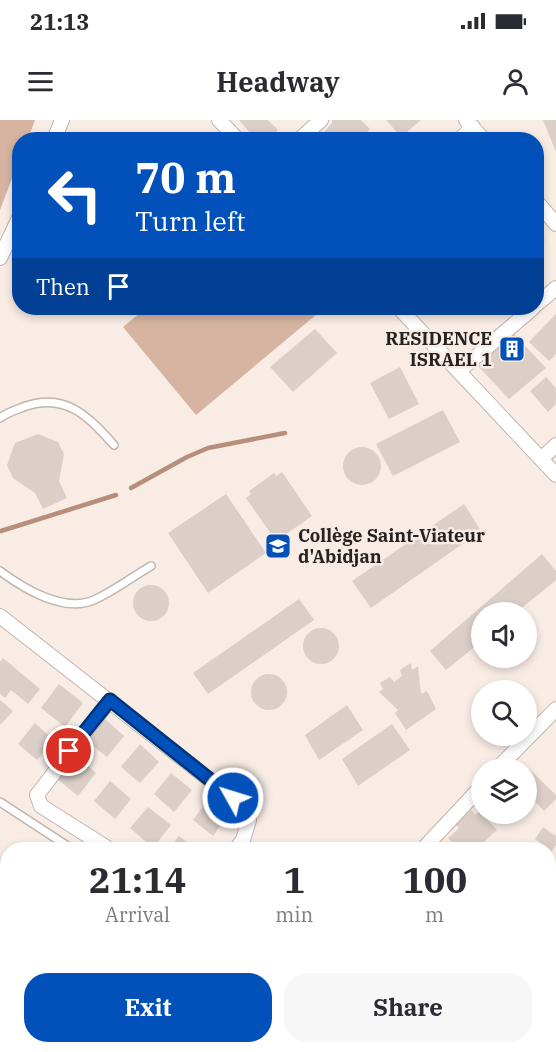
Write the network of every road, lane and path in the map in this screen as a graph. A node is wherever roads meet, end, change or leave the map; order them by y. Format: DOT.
graph roads {
  1 [pos="219,120"];
  2 [pos="321,120"];
  3 [pos="230,132"];
  4 [pos="308,132"];
  5 [pos="544,210"];
  6 [pos="556,224"];
  7 [pos="12,233"];
  8 [pos="0,258"];
  9 [pos="556,288"];
  10 [pos="544,298"];
  11 [pos="406,315"];
  12 [pos="525,315"];
  13 [pos="459,371"];
  14 [pos="0,418"];
  15 [pos="114,445"];
  16 [pos="556,445"];
  17 [pos="541,459"];
  18 [pos="556,475"];
  19 [pos="151,566"];
  20 [pos="0,571"];
  21 [pos="0,616"];
  22 [pos="110,700"];
  23 [pos="556,709"];
  24 [pos="508,758"];
  25 [pos="471,798"];
  26 [pos="0,802"];
  27 [pos="61,842"];
  28 [pos="98,842"];
  29 [pos="241,842"];
  30 [pos="430,842"];
  1 -- 3 [label="street"];
  2 -- 4 [label="street"];
  5 -- 6 [label="street"];
  7 -- 8 [label="street"];
  9 -- 10 [label="street"];
  11 -- 13 [label="street"];
  12 -- 13 [label="street"];
  13 -- 17 [label="street"];
  14 -- 15 [label="lane"];
  16 -- 17 [label="street"];
  17 -- 18 [label="street"];
  19 -- 20 [label="lane"];
  21 -- 22 [label="street"];
  22 -- 28 [label="street"];
  22 -- 29 [label="street"];
  23 -- 24 [label="street"];
  25 -- 30 [label="street"];
  26 -- 27 [label="lane"];
}
